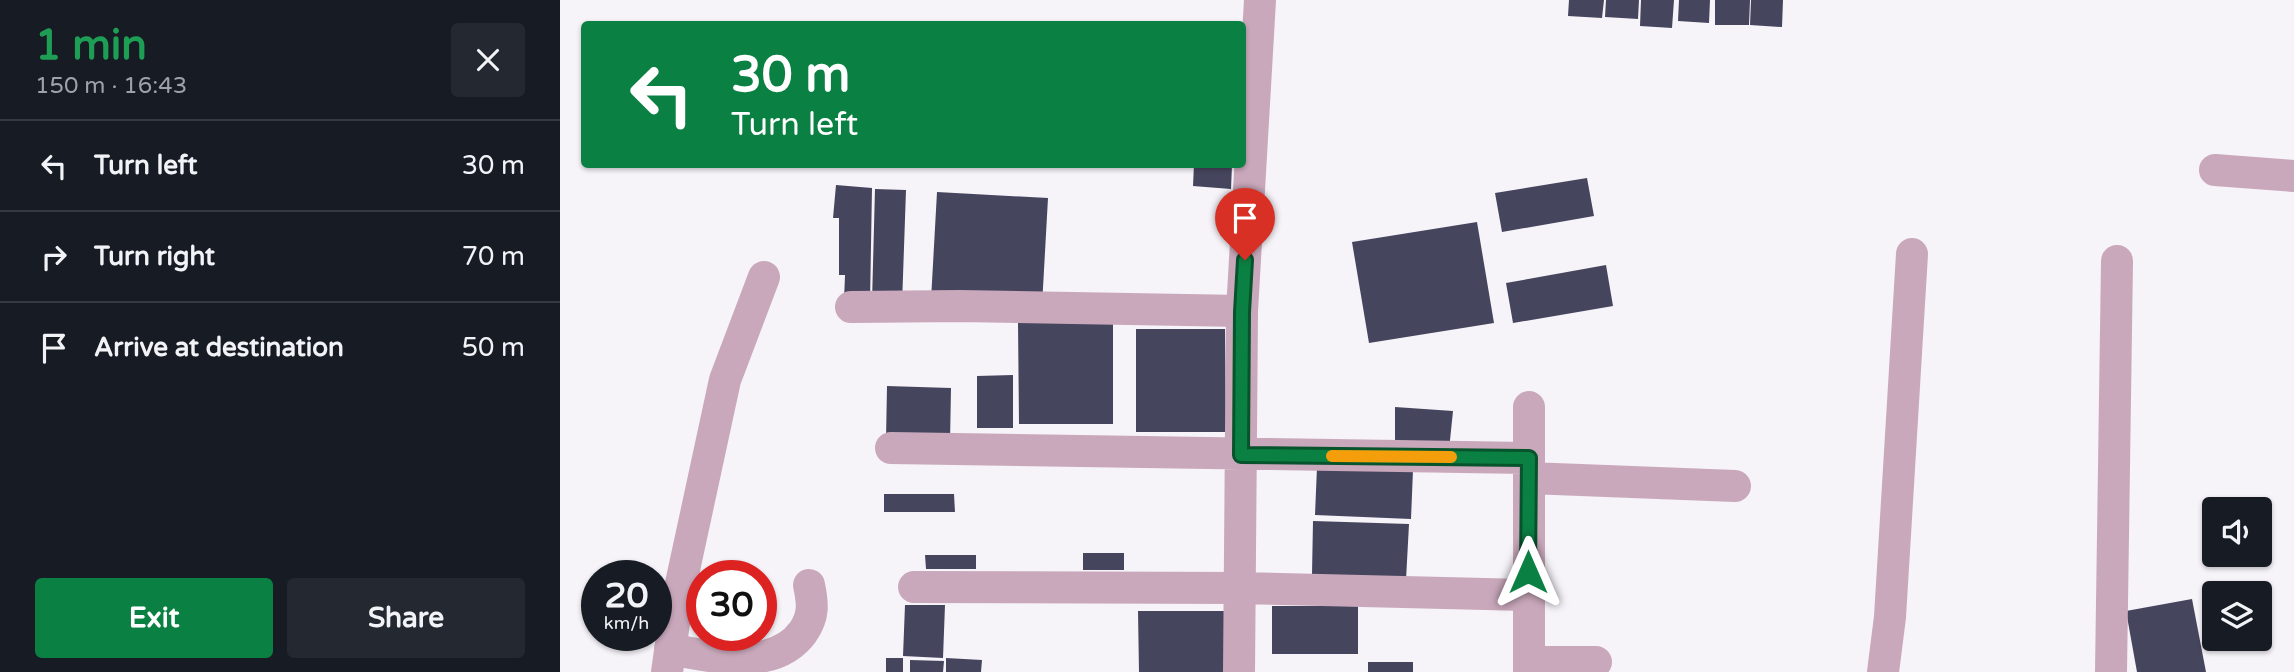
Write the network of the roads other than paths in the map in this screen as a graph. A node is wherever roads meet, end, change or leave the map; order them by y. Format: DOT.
graph roads {
  1 [pos="1260,0"];
  2 [pos="2215,170"];
  3 [pos="2294,176"];
  4 [pos="1913,254"];
  5 [pos="2117,261"];
  6 [pos="764,277"];
  7 [pos="852,307"];
  8 [pos="1242,312"];
  9 [pos="1529,407"];
  10 [pos="891,448"];
  11 [pos="1241,455"];
  12 [pos="1529,468"];
  13 [pos="1735,486"];
  14 [pos="809,585"];
  15 [pos="914,587"];
  16 [pos="1240,588"];
  17 [pos="1528,595"];
  18 [pos="669,661"];
  19 [pos="1596,662"];
  20 [pos="1529,667"];
  21 [pos="1239,672"];
  22 [pos="1883,672"];
  23 [pos="2111,672"];
  1 -- 8 [label="street"];
  2 -- 3 [label="street"];
  4 -- 22 [label="street"];
  5 -- 23 [label="street"];
  6 -- 18 [label="street"];
  7 -- 8 [label="street"];
  8 -- 11 [label="street"];
  9 -- 12 [label="street"];
  10 -- 11 [label="street"];
  11 -- 12 [label="street"];
  11 -- 16 [label="street"];
  12 -- 13 [label="street"];
  12 -- 17 [label="street"];
  14 -- 18 [label="street"];
  15 -- 16 [label="street"];
  16 -- 17 [label="street"];
  16 -- 21 [label="street"];
  17 -- 20 [label="street"];
  19 -- 20 [label="street"];
}
